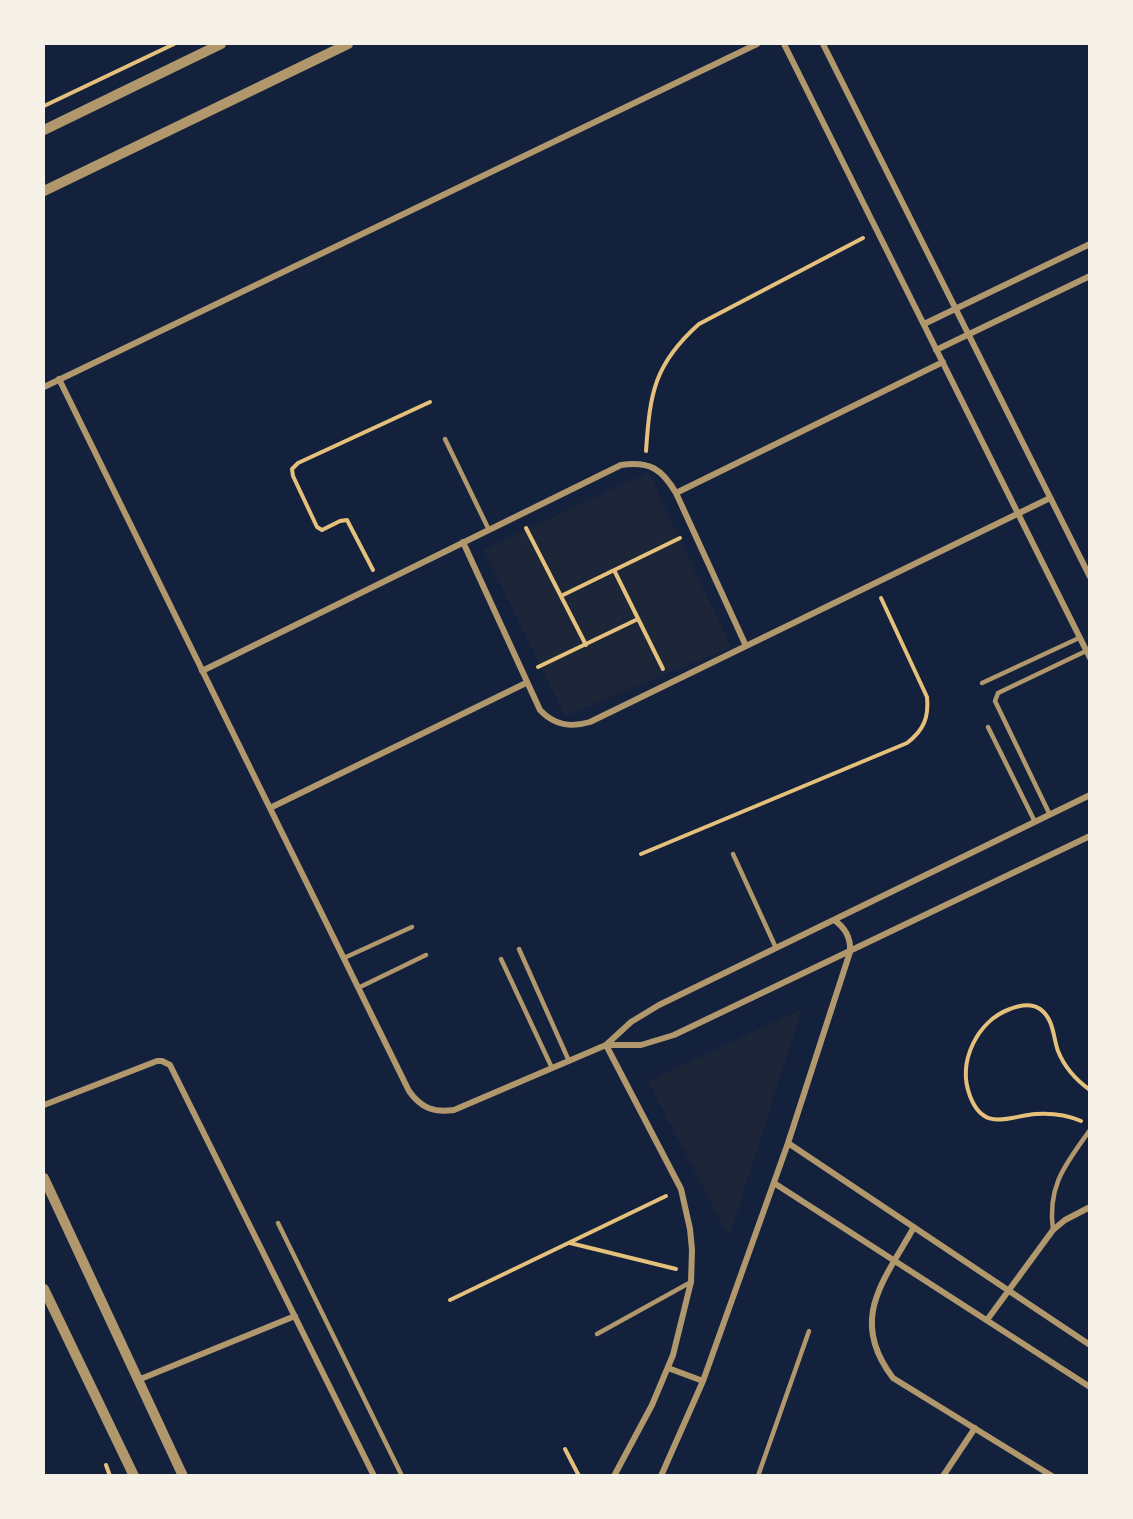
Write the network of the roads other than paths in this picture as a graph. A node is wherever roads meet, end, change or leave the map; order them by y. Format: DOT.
graph roads {
  1 [pos="221,44"];
  2 [pos="348,44"];
  3 [pos="757,44"];
  4 [pos="784,44"];
  5 [pos="823,44"];
  6 [pos="324,49"];
  7 [pos="44,130"];
  8 [pos="44,191"];
  9 [pos="1089,244"];
  10 [pos="1089,276"];
  11 [pos="955,309"];
  12 [pos="924,324"];
  13 [pos="968,334"];
  14 [pos="936,350"];
  15 [pos="943,362"];
  16 [pos="59,379"];
  17 [pos="44,387"];
  18 [pos="445,439"];
  19 [pos="676,493"];
  20 [pos="1050,498"];
  21 [pos="1018,513"];
  22 [pos="489,530"];
  23 [pos="463,542"];
  24 [pos="1089,577"];
  25 [pos="1079,638"];
  26 [pos="746,646"];
  27 [pos="1088,654"];
  28 [pos="202,671"];
  29 [pos="526,683"];
  30 [pos="982,683"];
  31 [pos="988,726"];
  32 [pos="1089,795"];
  33 [pos="270,808"];
  34 [pos="1050,814"];
  35 [pos="1035,822"];
  36 [pos="1089,836"];
  37 [pos="733,854"];
  38 [pos="834,920"];
  39 [pos="412,927"];
  40 [pos="776,948"];
  41 [pos="519,949"];
  42 [pos="850,952"];
  43 [pos="426,955"];
  44 [pos="344,958"];
  45 [pos="501,959"];
  46 [pos="358,988"];
  47 [pos="606,1045"];
  48 [pos="569,1061"];
  49 [pos="552,1068"];
  50 [pos="44,1105"];
  51 [pos="1089,1130"];
  52 [pos="788,1143"];
  53 [pos="44,1178"];
  54 [pos="774,1184"];
  55 [pos="1089,1207"];
  56 [pos="278,1223"];
  57 [pos="914,1227"];
  58 [pos="1053,1230"];
  59 [pos="895,1260"];
  60 [pos="690,1282"];
  61 [pos="44,1289"];
  62 [pos="1008,1290"];
  63 [pos="295,1316"];
  64 [pos="987,1320"];
  65 [pos="809,1331"];
  66 [pos="597,1334"];
  67 [pos="1089,1345"];
  68 [pos="668,1368"];
  69 [pos="138,1380"];
  70 [pos="703,1381"];
  71 [pos="1089,1387"];
  72 [pos="975,1428"];
  73 [pos="663,1475"];
  74 [pos="134,1476"];
  75 [pos="183,1476"];
  76 [pos="374,1476"];
  77 [pos="402,1476"];
  78 [pos="614,1476"];
  79 [pos="758,1476"];
  80 [pos="943,1476"];
  81 [pos="1052,1476"];
  1 -- 7 [label="street"];
  2 -- 6 [label="street"];
  3 -- 16 [label="street"];
  4 -- 12 [label="street"];
  5 -- 11 [label="street"];
  6 -- 8 [label="street"];
  9 -- 11 [label="street"];
  10 -- 13 [label="street"];
  11 -- 12 [label="street"];
  11 -- 13 [label="street"];
  12 -- 14 [label="street"];
  13 -- 14 [label="street"];
  13 -- 20 [label="street"];
  14 -- 15 [label="street"];
  15 -- 19 [label="street"];
  15 -- 21 [label="street"];
  16 -- 17 [label="street"];
  16 -- 28 [label="street"];
  18 -- 22 [label="lane"];
  19 -- 22 [label="street"];
  19 -- 26 [label="street"];
  20 -- 21 [label="street"];
  20 -- 24 [label="street"];
  21 -- 25 [label="street"];
  21 -- 26 [label="street"];
  22 -- 23 [label="street"];
  23 -- 28 [label="street"];
  23 -- 29 [label="street"];
  25 -- 27 [label="street"];
  25 -- 30 [label="lane"];
  26 -- 29 [label="street"];
  27 -- 34 [label="lane"];
  28 -- 33 [label="street"];
  29 -- 33 [label="street"];
  31 -- 35 [label="lane"];
  32 -- 34 [label="street"];
  33 -- 44 [label="street"];
  34 -- 35 [label="street"];
  35 -- 38 [label="street"];
  36 -- 42 [label="street"];
  37 -- 40 [label="lane"];
  38 -- 40 [label="street"];
  38 -- 42 [label="street"];
  39 -- 44 [label="lane"];
  40 -- 47 [label="street"];
  41 -- 48 [label="lane"];
  42 -- 47 [label="street"];
  42 -- 52 [label="street"];
  43 -- 46 [label="lane"];
  44 -- 46 [label="street"];
  45 -- 49 [label="lane"];
  46 -- 49 [label="street"];
  47 -- 48 [label="street"];
  47 -- 60 [label="street"];
  48 -- 49 [label="street"];
  50 -- 63 [label="street"];
  51 -- 58 [label="lane"];
  52 -- 54 [label="street"];
  52 -- 57 [label="street"];
  53 -- 69 [label="street"];
  54 -- 59 [label="street"];
  54 -- 70 [label="street"];
  55 -- 58 [label="street"];
  56 -- 77 [label="lane"];
  57 -- 59 [label="street"];
  57 -- 62 [label="street"];
  58 -- 62 [label="street"];
  59 -- 64 [label="street"];
  59 -- 72 [label="street"];
  60 -- 66 [label="lane"];
  60 -- 68 [label="street"];
  61 -- 74 [label="street"];
  62 -- 64 [label="street"];
  62 -- 67 [label="street"];
  63 -- 69 [label="street"];
  63 -- 76 [label="street"];
  64 -- 71 [label="street"];
  65 -- 79 [label="lane"];
  68 -- 70 [label="street"];
  68 -- 78 [label="street"];
  69 -- 75 [label="street"];
  70 -- 73 [label="street"];
  72 -- 80 [label="street"];
  72 -- 81 [label="street"];
}
